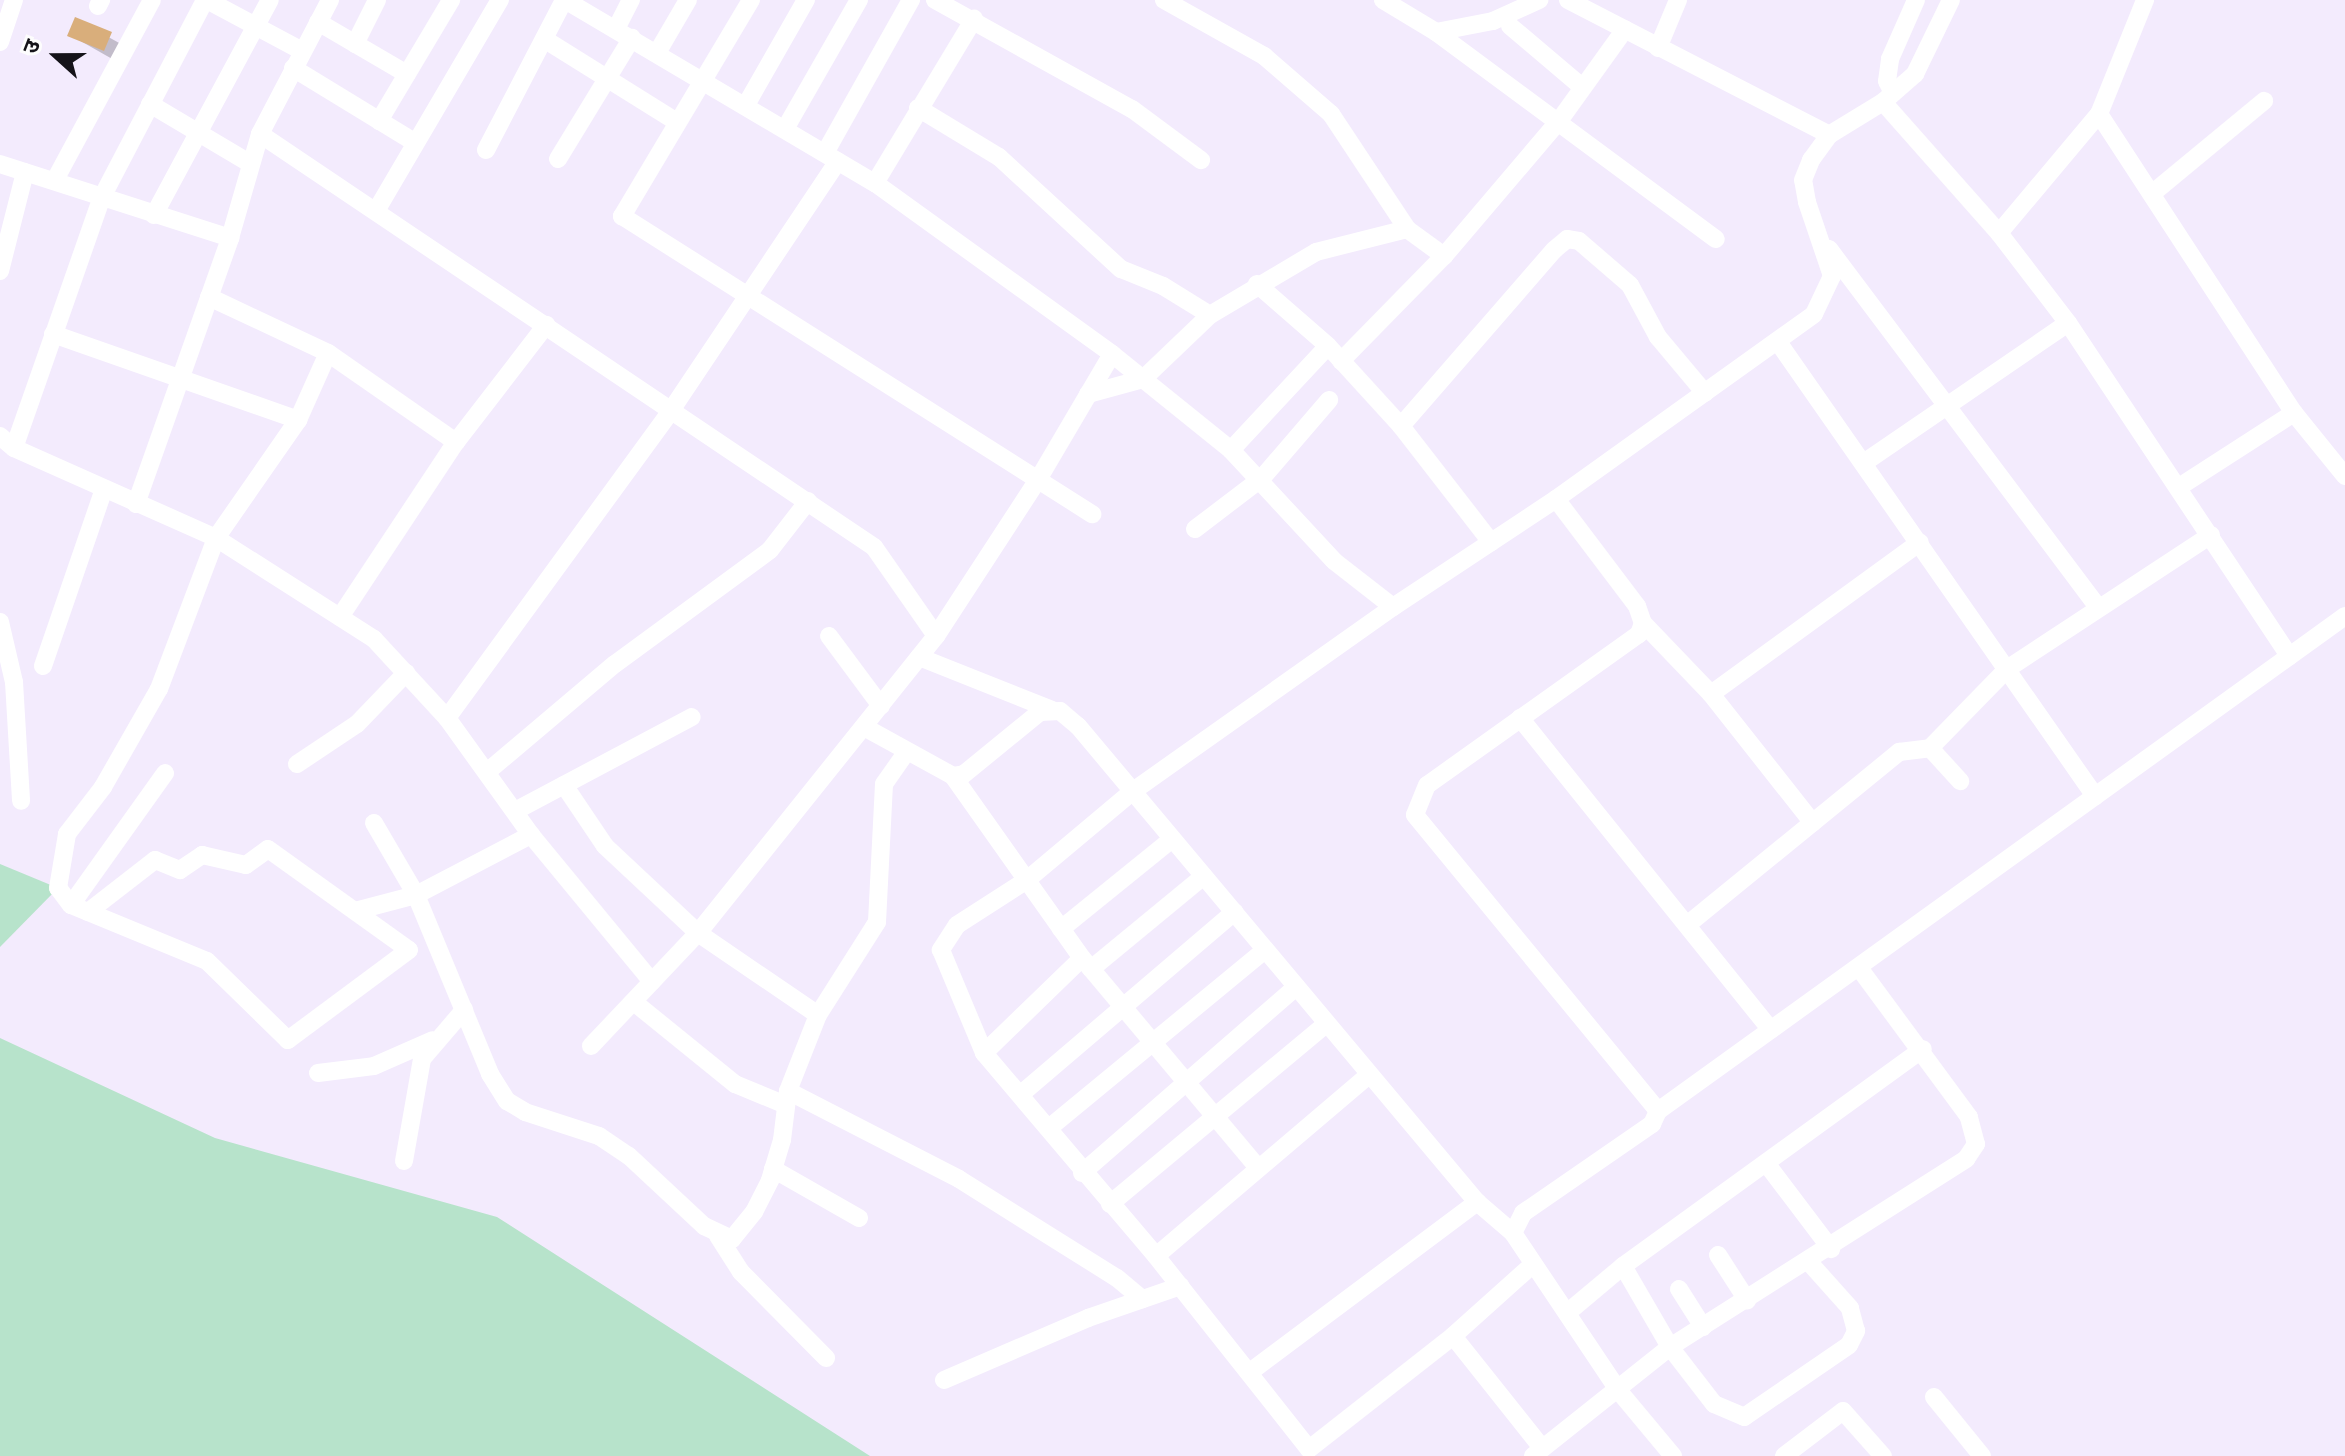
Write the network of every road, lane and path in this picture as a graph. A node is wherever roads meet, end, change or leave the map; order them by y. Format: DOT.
graph roads {
  1 [pos="14,0"];
  2 [pos="152,0"];
  3 [pos="206,0"];
  4 [pos="270,0"];
  5 [pos="330,0"];
  6 [pos="377,0"];
  7 [pos="451,0"];
  8 [pos="500,0"];
  9 [pos="565,0"];
  10 [pos="631,0"];
  11 [pos="688,0"];
  12 [pos="751,0"];
  13 [pos="806,0"];
  14 [pos="859,0"];
  15 [pos="911,0"];
  16 [pos="935,0"];
  17 [pos="1164,0"];
  18 [pos="1539,0"];
  19 [pos="1568,0"];
  20 [pos="1678,0"];
  21 [pos="1916,0"];
  22 [pos="1951,0"];
  23 [pos="2145,0"];
  24 [pos="1389,2"];
  25 [pos="1190,6"];
  26 [pos="974,19"];
  27 [pos="318,22"];
  28 [pos="256,26"];
  29 [pos="1510,26"];
  30 [pos="1625,29"];
  31 [pos="1436,32"];
  32 [pos="624,34"];
  33 [pos="544,39"];
  34 [pos="0,42"];
  35 [pos="355,44"];
  36 [pos="1658,48"];
  37 [pos="657,53"];
  38 [pos="297,59"];
  39 [pos="407,74"];
  40 [pos="607,79"];
  41 [pos="705,80"];
  42 [pos="1581,86"];
  43 [pos="1888,98"];
  44 [pos="2264,101"];
  45 [pos="150,104"];
  46 [pos="746,105"];
  47 [pos="918,108"];
  48 [pos="2099,114"];
  49 [pos="379,121"];
  50 [pos="1559,121"];
  51 [pos="677,122"];
  52 [pos="785,129"];
  53 [pos="200,134"];
  54 [pos="260,134"];
  55 [pos="1829,135"];
  56 [pos="414,142"];
  57 [pos="486,150"];
  58 [pos="832,157"];
  59 [pos="558,159"];
  60 [pos="1201,160"];
  61 [pos="0,164"];
  62 [pos="251,164"];
  63 [pos="25,172"];
  64 [pos="55,180"];
  65 [pos="875,183"];
  66 [pos="2154,192"];
  67 [pos="101,199"];
  68 [pos="376,211"];
  69 [pos="154,215"];
  70 [pos="1407,229"];
  71 [pos="1999,233"];
  72 [pos="230,238"];
  73 [pos="1716,239"];
  74 [pos="1825,244"];
  75 [pos="1444,256"];
  76 [pos="0,271"];
  77 [pos="1257,284"];
  78 [pos="751,294"];
  79 [pos="209,297"];
  80 [pos="1210,315"];
  81 [pos="2068,323"];
  82 [pos="546,325"];
  83 [pos="53,334"];
  84 [pos="1778,342"];
  85 [pos="1328,346"];
  86 [pos="328,353"];
  87 [pos="1112,354"];
  88 [pos="1341,361"];
  89 [pos="1143,379"];
  90 [pos="179,380"];
  91 [pos="1705,393"];
  92 [pos="1088,394"];
  93 [pos="1329,400"];
  94 [pos="1947,401"];
  95 [pos="672,409"];
  96 [pos="2294,413"];
  97 [pos="298,420"];
  98 [pos="1401,426"];
  99 [pos="7,442"];
  100 [pos="456,442"];
  101 [pos="1231,450"];
  102 [pos="1865,462"];
  103 [pos="2342,467"];
  104 [pos="1039,478"];
  105 [pos="1262,478"];
  106 [pos="2179,487"];
  107 [pos="104,489"];
  108 [pos="1556,499"];
  109 [pos="808,501"];
  110 [pos="136,504"];
  111 [pos="1092,514"];
  112 [pos="1195,529"];
  113 [pos="2211,535"];
  114 [pos="216,538"];
  115 [pos="1491,542"];
  116 [pos="1920,542"];
  117 [pos="1393,607"];
  118 [pos="2098,607"];
  119 [pos="2345,616"];
  120 [pos="340,617"];
  121 [pos="0,622"];
  122 [pos="1643,623"];
  123 [pos="829,636"];
  124 [pos="936,636"];
  125 [pos="2289,656"];
  126 [pos="919,657"];
  127 [pos="43,666"];
  128 [pos="2007,669"];
  129 [pos="406,673"];
  130 [pos="1711,694"];
  131 [pos="881,706"];
  132 [pos="1052,710"];
  133 [pos="692,717"];
  134 [pos="447,718"];
  135 [pos="1520,718"];
  136 [pos="864,727"];
  137 [pos="1930,748"];
  138 [pos="906,752"];
  139 [pos="297,764"];
  140 [pos="487,772"];
  141 [pos="165,773"];
  142 [pos="953,776"];
  143 [pos="1960,781"];
  144 [pos="564,785"];
  145 [pos="1133,791"];
  146 [pos="2095,796"];
  147 [pos="21,801"];
  148 [pos="515,811"];
  149 [pos="374,823"];
  150 [pos="1813,823"];
  151 [pos="531,835"];
  152 [pos="1172,839"];
  153 [pos="1204,876"];
  154 [pos="1027,880"];
  155 [pos="416,895"];
  156 [pos="80,908"];
  157 [pos="355,911"];
  158 [pos="1234,912"];
  159 [pos="1687,925"];
  160 [pos="1061,929"];
  161 [pos="698,933"];
  162 [pos="1265,950"];
  163 [pos="1086,964"];
  164 [pos="1859,968"];
  165 [pos="652,982"];
  166 [pos="1296,987"];
  167 [pos="635,1003"];
  168 [pos="1122,1007"];
  169 [pos="464,1010"];
  170 [pos="818,1015"];
  171 [pos="1326,1024"];
  172 [pos="1771,1030"];
  173 [pos="434,1040"];
  174 [pos="1151,1041"];
  175 [pos="591,1046"];
  176 [pos="1923,1049"];
  177 [pos="984,1053"];
  178 [pos="318,1073"];
  179 [pos="1369,1075"];
  180 [pos="1184,1080"];
  181 [pos="1020,1095"];
  182 [pos="787,1098"];
  183 [pos="1658,1111"];
  184 [pos="1217,1119"];
  185 [pos="1049,1128"];
  186 [pos="404,1161"];
  187 [pos="1766,1163"];
  188 [pos="1258,1168"];
  189 [pos="773,1169"];
  190 [pos="1082,1173"];
  191 [pos="1477,1202"];
  192 [pos="1110,1204"];
  193 [pos="859,1218"];
  194 [pos="1513,1233"];
  195 [pos="718,1236"];
  196 [pos="1831,1249"];
  197 [pos="1718,1255"];
  198 [pos="1156,1256"];
  199 [pos="1808,1261"];
  200 [pos="1531,1266"];
  201 [pos="1623,1266"];
  202 [pos="1181,1286"];
  203 [pos="1679,1289"];
  204 [pos="1142,1299"];
  205 [pos="1747,1300"];
  206 [pos="1567,1313"];
  207 [pos="1703,1327"];
  208 [pos="1453,1336"];
  209 [pos="1670,1347"];
  210 [pos="826,1358"];
  211 [pos="1250,1372"];
  212 [pos="944,1380"];
  213 [pos="1618,1390"];
  214 [pos="1934,1397"];
  215 [pos="1312,1452"];
  216 [pos="1538,1452"];
  217 [pos="1673,1456"];
  218 [pos="1784,1456"];
  219 [pos="1883,1456"];
  220 [pos="1982,1456"];
  1 -- 34 [label="street"];
  2 -- 64 [label="street"];
  3 -- 28 [label="street"];
  3 -- 45 [label="street"];
  4 -- 28 [label="street"];
  5 -- 27 [label="street"];
  6 -- 35 [label="street"];
  7 -- 39 [label="street"];
  8 -- 56 [label="street"];
  9 -- 32 [label="street"];
  9 -- 33 [label="street"];
  10 -- 32 [label="street"];
  11 -- 37 [label="street"];
  12 -- 41 [label="street"];
  13 -- 46 [label="street"];
  14 -- 52 [label="street"];
  15 -- 58 [label="street"];
  16 -- 26 [label="street"];
  17 -- 25 [label="street"];
  18 -- 31 [label="street"];
  19 -- 30 [label="street"];
  20 -- 36 [label="street"];
  21 -- 43 [label="street"];
  22 -- 43 [label="street"];
  23 -- 48 [label="street"];
  24 -- 31 [label="street"];
  25 -- 70 [label="street"];
  26 -- 47 [label="street"];
  26 -- 60 [label="street"];
  27 -- 35 [label="street"];
  27 -- 38 [label="street"];
  28 -- 38 [label="street"];
  28 -- 53 [label="street"];
  29 -- 42 [label="street"];
  30 -- 36 [label="street"];
  30 -- 42 [label="street"];
  31 -- 50 [label="street"];
  32 -- 37 [label="street"];
  32 -- 40 [label="street"];
  33 -- 40 [label="street"];
  33 -- 57 [label="street"];
  35 -- 39 [label="street"];
  36 -- 55 [label="street"];
  37 -- 41 [label="street"];
  38 -- 49 [label="street"];
  38 -- 54 [label="street"];
  39 -- 49 [label="street"];
  40 -- 51 [label="street"];
  40 -- 59 [label="street"];
  41 -- 46 [label="street"];
  41 -- 51 [label="street"];
  42 -- 50 [label="street"];
  43 -- 55 [label="street"];
  43 -- 71 [label="street"];
  44 -- 66 [label="street"];
  45 -- 53 [label="street"];
  45 -- 67 [label="street"];
  46 -- 52 [label="street"];
  47 -- 65 [label="street"];
  47 -- 80 [label="street"];
  48 -- 66 [label="street"];
  48 -- 71 [label="street"];
  49 -- 56 [label="street"];
  50 -- 73 [label="street"];
  50 -- 75 [label="street"];
  51 -- 78 [label="street"];
  52 -- 58 [label="street"];
  53 -- 62 [label="street"];
  53 -- 69 [label="street"];
  54 -- 62 [label="street"];
  54 -- 68 [label="street"];
  55 -- 74 [label="street"];
  56 -- 68 [label="street"];
  58 -- 65 [label="street"];
  58 -- 78 [label="street"];
  61 -- 63 [label="street"];
  62 -- 72 [label="street"];
  63 -- 64 [label="street"];
  63 -- 76 [label="street"];
  64 -- 67 [label="street"];
  65 -- 87 [label="street"];
  66 -- 96 [label="street"];
  67 -- 69 [label="street"];
  67 -- 83 [label="street"];
  68 -- 82 [label="street"];
  69 -- 72 [label="street"];
  70 -- 75 [label="street"];
  70 -- 77 [label="street"];
  71 -- 81 [label="street"];
  72 -- 79 [label="street"];
  74 -- 84 [label="street"];
  74 -- 94 [label="street"];
  75 -- 88 [label="street"];
  77 -- 80 [label="street"];
  77 -- 85 [label="street"];
  78 -- 95 [label="street"];
  78 -- 104 [label="street"];
  79 -- 86 [label="street"];
  79 -- 90 [label="street"];
  80 -- 89 [label="street"];
  81 -- 94 [label="street"];
  81 -- 106 [label="street"];
  82 -- 95 [label="street"];
  82 -- 100 [label="street"];
  83 -- 90 [label="street"];
  83 -- 99 [label="street"];
  84 -- 91 [label="street"];
  84 -- 102 [label="street"];
  85 -- 88 [label="street"];
  85 -- 101 [label="street"];
  86 -- 97 [label="street"];
  86 -- 100 [label="street"];
  87 -- 89 [label="street"];
  87 -- 92 [label="street"];
  88 -- 98 [label="street"];
  89 -- 92 [label="street"];
  89 -- 101 [label="street"];
  90 -- 97 [label="street"];
  90 -- 110 [label="street"];
  91 -- 98 [label="street"];
  91 -- 108 [label="street"];
  92 -- 104 [label="street"];
  93 -- 105 [label="street"];
  94 -- 102 [label="street"];
  94 -- 118 [label="street"];
  95 -- 109 [label="street"];
  95 -- 134 [label="street"];
  96 -- 103 [label="street"];
  96 -- 106 [label="street"];
  97 -- 114 [label="street"];
  98 -- 115 [label="street"];
  99 -- 107 [label="street"];
  100 -- 120 [label="street"];
  101 -- 105 [label="street"];
  102 -- 116 [label="street"];
  104 -- 111 [label="street"];
  104 -- 124 [label="street"];
  105 -- 112 [label="street"];
  105 -- 117 [label="street"];
  106 -- 113 [label="street"];
  107 -- 110 [label="street"];
  107 -- 127 [label="street"];
  108 -- 115 [label="street"];
  108 -- 122 [label="street"];
  109 -- 124 [label="street"];
  109 -- 140 [label="street"];
  110 -- 114 [label="street"];
  113 -- 118 [label="street"];
  113 -- 125 [label="street"];
  114 -- 120 [label="street"];
  114 -- 156 [label="street"];
  115 -- 117 [label="street"];
  116 -- 128 [label="street"];
  116 -- 130 [label="street"];
  117 -- 145 [label="street"];
  118 -- 128 [label="street"];
  119 -- 125 [label="street"];
  120 -- 129 [label="street"];
  121 -- 147 [label="street"];
  122 -- 130 [label="street"];
  122 -- 135 [label="street"];
  123 -- 131 [label="street"];
  124 -- 126 [label="street"];
  125 -- 146 [label="street"];
  126 -- 131 [label="street"];
  126 -- 132 [label="street"];
  128 -- 137 [label="street"];
  128 -- 146 [label="street"];
  129 -- 134 [label="street"];
  129 -- 139 [label="street"];
  130 -- 150 [label="street"];
  131 -- 136 [label="street"];
  132 -- 142 [label="street"];
  132 -- 145 [label="street"];
  133 -- 144 [label="street"];
  134 -- 140 [label="street"];
  135 -- 159 [label="street"];
  135 -- 183 [label="street"];
  136 -- 138 [label="street"];
  136 -- 161 [label="street"];
  137 -- 143 [label="street"];
  137 -- 150 [label="street"];
  138 -- 142 [label="street"];
  138 -- 170 [label="street"];
  140 -- 148 [label="street"];
  141 -- 156 [label="street"];
  142 -- 154 [label="street"];
  144 -- 148 [label="street"];
  144 -- 161 [label="street"];
  145 -- 152 [label="street"];
  145 -- 154 [label="street"];
  146 -- 164 [label="street"];
  148 -- 151 [label="street"];
  149 -- 155 [label="street"];
  150 -- 159 [label="street"];
  151 -- 155 [label="street"];
  151 -- 165 [label="street"];
  152 -- 153 [label="street"];
  152 -- 160 [label="street"];
  153 -- 158 [label="street"];
  153 -- 163 [label="street"];
  154 -- 160 [label="street"];
  154 -- 177 [label="street"];
  155 -- 157 [label="street"];
  155 -- 169 [label="street"];
  156 -- 157 [label="street"];
  156 -- 157 [label="street"];
  158 -- 162 [label="street"];
  158 -- 168 [label="street"];
  159 -- 172 [label="street"];
  160 -- 163 [label="street"];
  161 -- 165 [label="street"];
  161 -- 170 [label="street"];
  162 -- 166 [label="street"];
  162 -- 174 [label="street"];
  163 -- 168 [label="street"];
  163 -- 177 [label="street"];
  164 -- 172 [label="street"];
  164 -- 176 [label="street"];
  165 -- 167 [label="street"];
  166 -- 171 [label="street"];
  166 -- 180 [label="street"];
  167 -- 175 [label="street"];
  167 -- 182 [label="street"];
  168 -- 174 [label="street"];
  168 -- 181 [label="street"];
  169 -- 173 [label="street"];
  169 -- 195 [label="street"];
  170 -- 182 [label="street"];
  171 -- 179 [label="street"];
  171 -- 184 [label="street"];
  172 -- 183 [label="street"];
  173 -- 178 [label="street"];
  173 -- 186 [label="street"];
  174 -- 180 [label="street"];
  174 -- 185 [label="street"];
  176 -- 187 [label="street"];
  176 -- 196 [label="street"];
  177 -- 181 [label="street"];
  179 -- 188 [label="street"];
  179 -- 191 [label="street"];
  180 -- 184 [label="street"];
  180 -- 190 [label="street"];
  181 -- 185 [label="street"];
  182 -- 189 [label="street"];
  182 -- 204 [label="street"];
  183 -- 194 [label="street"];
  184 -- 188 [label="street"];
  184 -- 192 [label="street"];
  185 -- 190 [label="street"];
  187 -- 196 [label="street"];
  187 -- 201 [label="street"];
  188 -- 198 [label="street"];
  189 -- 193 [label="street"];
  189 -- 195 [label="street"];
  190 -- 192 [label="street"];
  191 -- 194 [label="street"];
  191 -- 211 [label="street"];
  192 -- 198 [label="street"];
  194 -- 200 [label="street"];
  195 -- 210 [label="street"];
  196 -- 199 [label="street"];
  197 -- 205 [label="street"];
  198 -- 202 [label="street"];
  199 -- 205 [label="street"];
  199 -- 209 [label="street"];
  200 -- 206 [label="street"];
  200 -- 208 [label="street"];
  201 -- 206 [label="street"];
  201 -- 209 [label="street"];
  202 -- 204 [label="street"];
  202 -- 211 [label="street"];
  203 -- 207 [label="street"];
  204 -- 212 [label="street"];
  205 -- 207 [label="street"];
  206 -- 213 [label="street"];
  207 -- 209 [label="street"];
  208 -- 215 [label="street"];
  208 -- 216 [label="street"];
  209 -- 213 [label="street"];
  211 -- 215 [label="street"];
  213 -- 216 [label="street"];
  213 -- 217 [label="street"];
  214 -- 220 [label="street"];
  218 -- 219 [label="street"];
}
